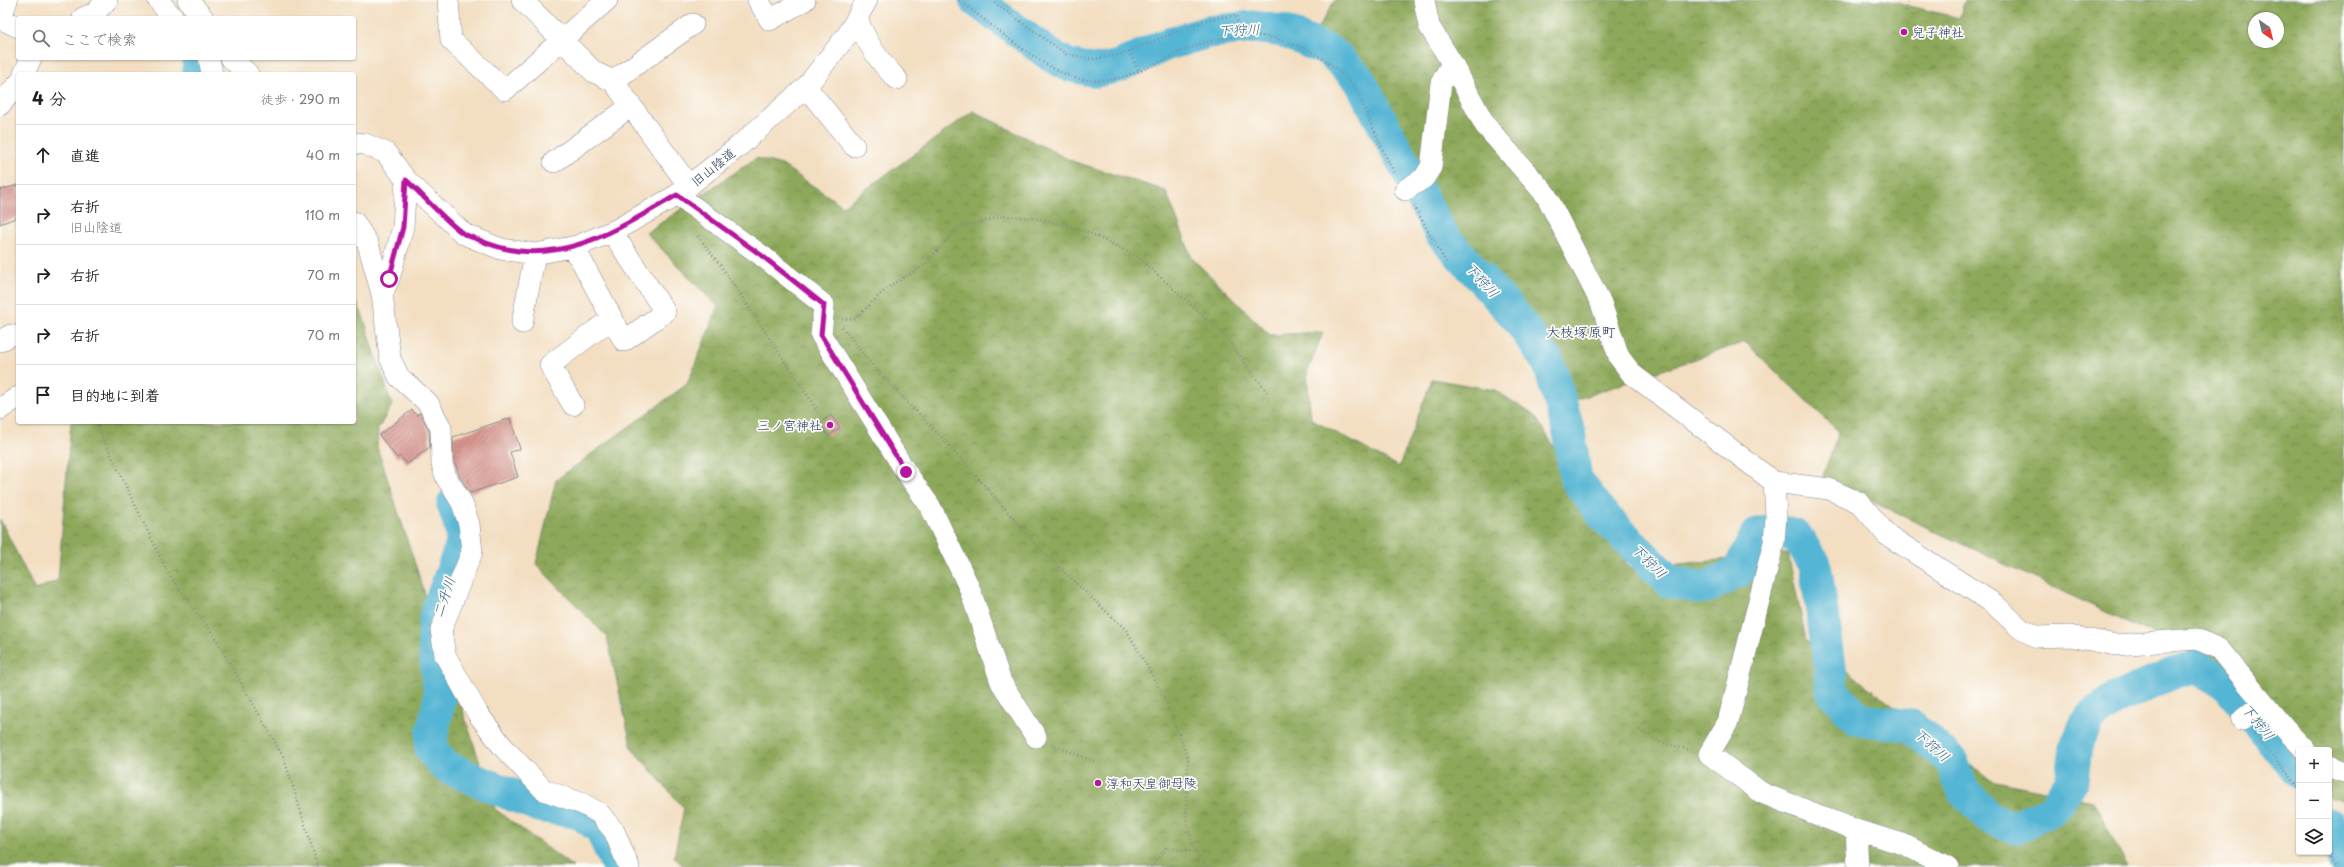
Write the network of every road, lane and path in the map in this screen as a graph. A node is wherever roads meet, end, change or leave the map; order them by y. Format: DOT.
graph roads {
  1 [pos="7,0"];
  2 [pos="107,0"];
  3 [pos="158,0"];
  4 [pos="188,0"];
  5 [pos="448,0"];
  6 [pos="522,0"];
  7 [pos="607,0"];
  8 [pos="758,0"];
  9 [pos="805,0"];
  10 [pos="959,0"];
  11 [pos="991,0"];
  12 [pos="1424,0"];
  13 [pos="1907,0"];
  14 [pos="861,6"];
  15 [pos="1906,11"];
  16 [pos="88,16"];
  17 [pos="171,16"];
  18 [pos="201,16"];
  19 [pos="693,24"];
  20 [pos="16,26"];
  21 [pos="1240,36"];
  22 [pos="560,40"];
  23 [pos="1130,51"];
  24 [pos="30,60"];
  25 [pos="209,60"];
  26 [pos="233,60"];
  27 [pos="1452,63"];
  28 [pos="25,72"];
  29 [pos="212,72"];
  30 [pos="246,72"];
  31 [pos="1138,72"];
  32 [pos="897,79"];
  33 [pos="614,81"];
  34 [pos="16,86"];
  35 [pos="806,87"];
  36 [pos="0,105"];
  37 [pos="631,106"];
  38 [pos="356,143"];
  39 [pos="854,146"];
  40 [pos="554,162"];
  41 [pos="406,180"];
  42 [pos="1405,189"];
  43 [pos="683,191"];
  44 [pos="356,225"];
  45 [pos="694,231"];
  46 [pos="612,232"];
  47 [pos="571,247"];
  48 [pos="535,254"];
  49 [pos="1447,264"];
  50 [pos="382,294"];
  51 [pos="829,312"];
  52 [pos="611,319"];
  53 [pos="522,323"];
  54 [pos="1267,392"];
  55 [pos="16,398"];
  56 [pos="574,405"];
  57 [pos="0,409"];
  58 [pos="818,411"];
  59 [pos="96,424"];
  60 [pos="1774,482"];
  61 [pos="2263,704"];
  62 [pos="2242,720"];
  63 [pos="1639,730"];
  64 [pos="1036,737"];
  65 [pos="2302,747"];
  66 [pos="1709,754"];
  67 [pos="1094,761"];
  68 [pos="2332,767"];
  69 [pos="2344,772"];
  70 [pos="2296,783"];
  71 [pos="1856,830"];
  72 [pos="1194,851"];
  73 [pos="2330,855"];
  74 [pos="318,867"];
  75 [pos="629,867"];
  76 [pos="1151,867"];
  77 [pos="1207,867"];
  78 [pos="1858,867"];
  79 [pos="1948,867"];
  80 [pos="2334,867"];
  1 -- 20 [label="street"];
  2 -- 16 [label="street"];
  3 -- 17 [label="street"];
  4 -- 18 [label="street"];
  5 -- 22 [label="street"];
  6 -- 22 [label="street"];
  7 -- 22 [label="street"];
  8 -- 9 [label="street"];
  10 -- 31 [label="path"];
  11 -- 23 [label="path"];
  12 -- 27 [label="street"];
  13 -- 15 [label="path"];
  14 -- 32 [label="street"];
  14 -- 35 [label="street, 旧山陰道"];
  19 -- 33 [label="street"];
  21 -- 23 [label="path"];
  21 -- 31 [label="path"];
  21 -- 42 [label="path"];
  22 -- 33 [label="street"];
  23 -- 31 [label="path"];
  24 -- 28 [label="street"];
  25 -- 29 [label="street"];
  26 -- 30 [label="street"];
  27 -- 42 [label="street"];
  27 -- 60 [label="street"];
  33 -- 37 [label="street"];
  34 -- 36 [label="street"];
  35 -- 39 [label="street"];
  35 -- 43 [label="street, 旧山陰道"];
  37 -- 40 [label="street"];
  37 -- 43 [label="street"];
  38 -- 41 [label="street, 旧山陰道"];
  41 -- 48 [label="street, 旧山陰道"];
  41 -- 50 [label="street"];
  42 -- 49 [label="path"];
  43 -- 46 [label="street, 旧山陰道"];
  43 -- 51 [label="street"];
  44 -- 50 [label="street"];
  45 -- 58 [label="path"];
  46 -- 47 [label="street, 旧山陰道"];
  46 -- 52 [label="street"];
  47 -- 48 [label="street, 旧山陰道"];
  47 -- 52 [label="street"];
  48 -- 53 [label="street"];
  50 -- 75 [label="street"];
  51 -- 54 [label="path"];
  51 -- 64 [label="street"];
  51 -- 72 [label="path"];
  52 -- 56 [label="street"];
  55 -- 57 [label="street"];
  59 -- 74 [label="path"];
  60 -- 61 [label="street"];
  60 -- 66 [label="street"];
  61 -- 62 [label="street"];
  61 -- 65 [label="street"];
  62 -- 70 [label="path"];
  63 -- 66 [label="path"];
  64 -- 67 [label="path"];
  66 -- 71 [label="street"];
  68 -- 69 [label="street"];
  71 -- 78 [label="street"];
  71 -- 79 [label="street"];
  72 -- 76 [label="path"];
  72 -- 77 [label="path"];
  73 -- 80 [label="path"];
}
